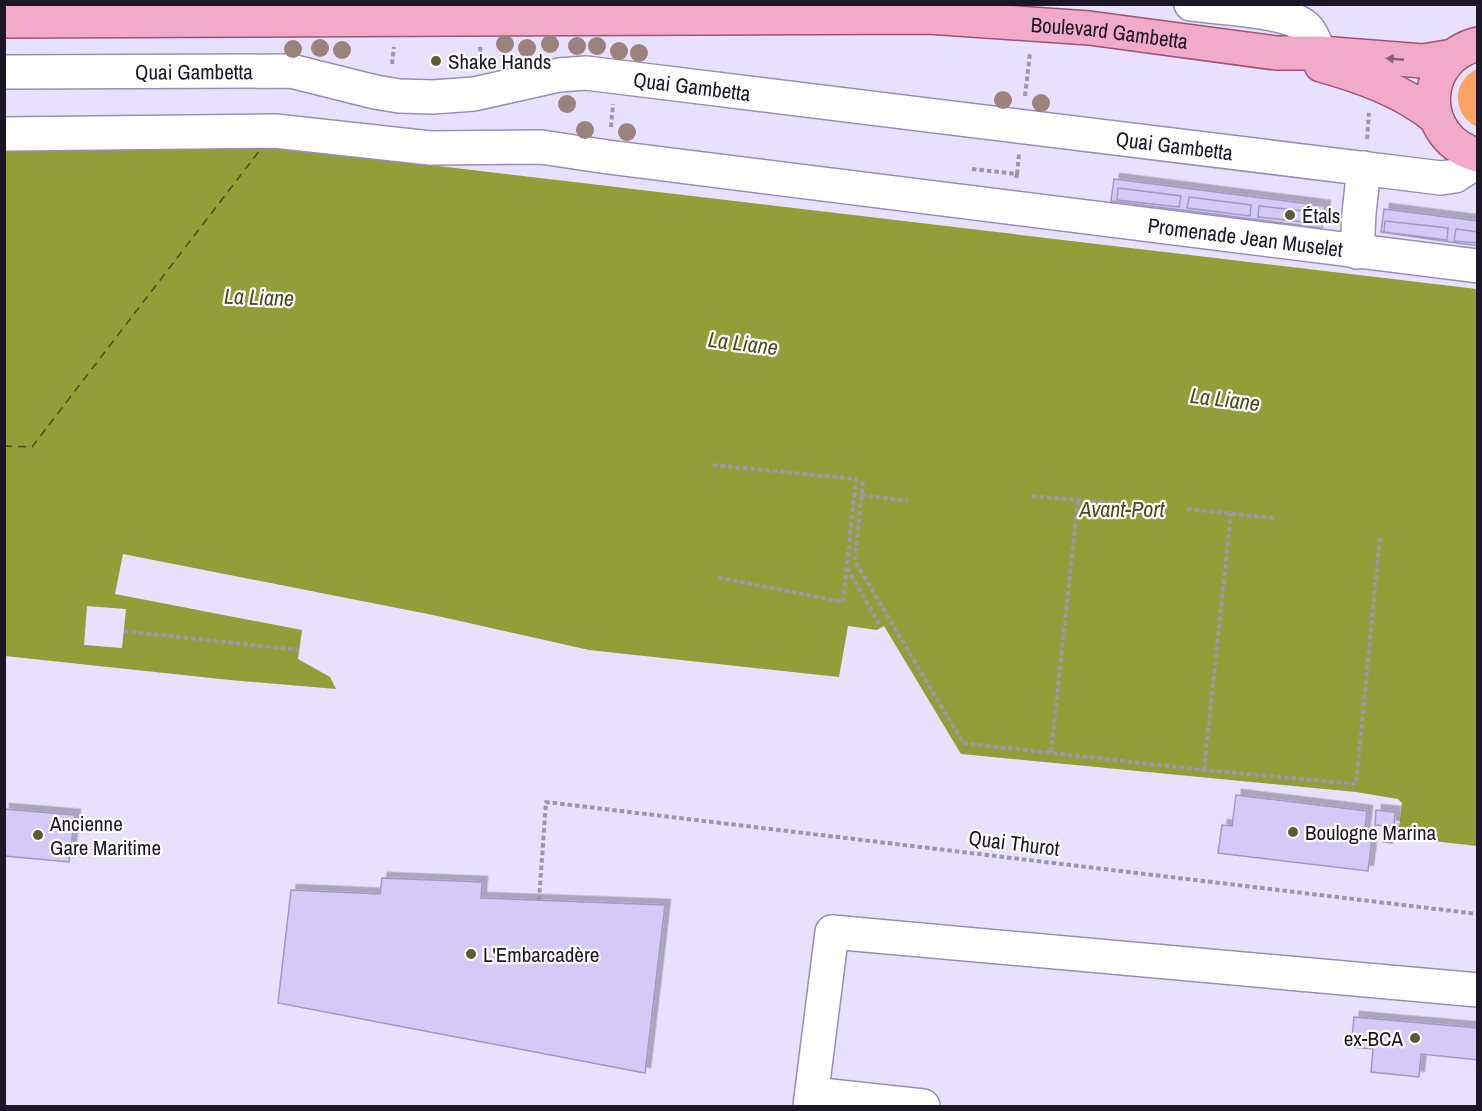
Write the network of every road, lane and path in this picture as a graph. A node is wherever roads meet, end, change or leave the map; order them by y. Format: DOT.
graph roads {
  1 [pos="1191,4"];
  2 [pos="655,11"];
  3 [pos="4,21"];
  4 [pos="1033,23"];
  5 [pos="1470,46"];
  6 [pos="1276,53"];
  7 [pos="1320,53"];
  8 [pos="4,72"];
  9 [pos="615,77"];
  10 [pos="1439,125"];
  11 [pos="1022,126"];
  12 [pos="4,134"];
  13 [pos="1478,155"];
  14 [pos="608,157"];
  15 [pos="1478,161"];
  16 [pos="1373,169"];
  17 [pos="1017,174"];
  18 [pos="1441,178"];
  19 [pos="1478,184"];
  20 [pos="1357,252"];
  21 [pos="1478,266"];
  22 [pos="713,465"];
  23 [pos="863,481"];
  24 [pos="861,495"];
  25 [pos="1032,496"];
  26 [pos="1078,500"];
  27 [pos="908,501"];
  28 [pos="1124,504"];
  29 [pos="1187,509"];
  30 [pos="1231,513"];
  31 [pos="1274,518"];
  32 [pos="1380,537"];
  33 [pos="847,568"];
  34 [pos="715,577"];
  35 [pos="881,627"];
  36 [pos="124,632"];
  37 [pos="299,650"];
  38 [pos="1051,752"];
  39 [pos="1204,770"];
  40 [pos="539,900"];
  41 [pos="1478,914"];
  42 [pos="1478,990"];
  43 [pos="811,1100"];
  44 [pos="923,1107"];
  1 -- 7 [label="lane"];
  2 -- 3 [label="main road, Boulevard Gambetta"];
  2 -- 4 [label="main road, Boulevard Gambetta"];
  4 -- 6 [label="main road, Boulevard Gambetta"];
  4 -- 11 [label="path"];
  5 -- 7 [label="main road, one-way"];
  5 -- 10 [label="main road"];
  6 -- 7 [label="main road"];
  6 -- 10 [label="main road"];
  8 -- 9 [label="lane, Quai Gambetta"];
  9 -- 11 [label="lane, Quai Gambetta"];
  9 -- 14 [label="path"];
  10 -- 13 [label="main road"];
  10 -- 16 [label="lane"];
  11 -- 16 [label="lane, Quai Gambetta"];
  11 -- 17 [label="path"];
  12 -- 14 [label="lane, Promenade Jean Muselet"];
  14 -- 20 [label="lane, Promenade Jean Muselet"];
  15 -- 18 [label="lane"];
  16 -- 18 [label="lane"];
  16 -- 20 [label="lane"];
  18 -- 19 [label="lane"];
  20 -- 21 [label="lane, Promenade Jean Muselet"];
  22 -- 33 [label="path"];
  23 -- 24 [label="path"];
  24 -- 27 [label="path"];
  24 -- 38 [label="path"];
  25 -- 26 [label="path"];
  26 -- 28 [label="path"];
  26 -- 38 [label="path"];
  29 -- 30 [label="path"];
  30 -- 31 [label="path"];
  30 -- 39 [label="path"];
  32 -- 39 [label="path"];
  33 -- 34 [label="path"];
  33 -- 35 [label="path"];
  36 -- 37 [label="path"];
  38 -- 39 [label="path"];
  40 -- 41 [label="path, Quai Thurot"];
  42 -- 43 [label="lane"];
  43 -- 44 [label="lane"];
}
